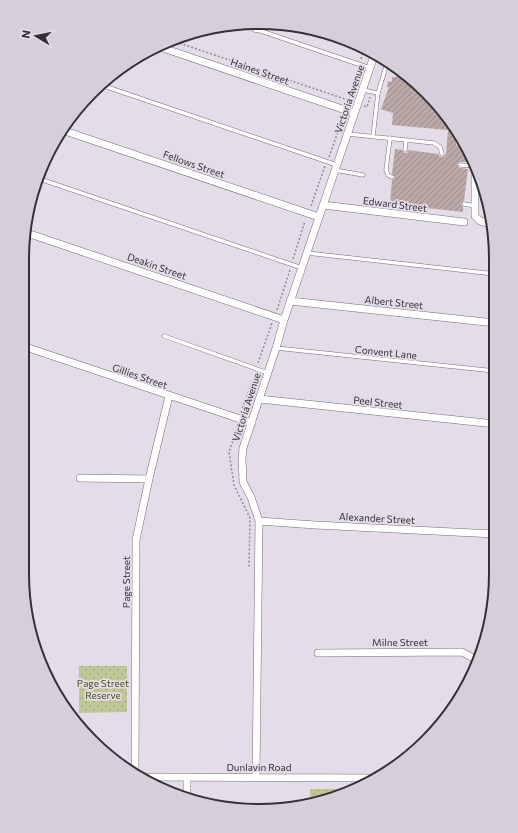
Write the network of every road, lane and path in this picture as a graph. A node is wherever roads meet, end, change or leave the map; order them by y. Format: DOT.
graph roads {
  1 [pos="254,30"];
  2 [pos="180,43"];
  3 [pos="166,49"];
  4 [pos="373,59"];
  5 [pos="386,67"];
  6 [pos="370,68"];
  7 [pos="106,87"];
  8 [pos="362,90"];
  9 [pos="378,93"];
  10 [pos="348,100"];
  11 [pos="354,113"];
  12 [pos="67,132"];
  13 [pos="348,134"];
  14 [pos="373,136"];
  15 [pos="390,138"];
  16 [pos="406,140"];
  17 [pos="405,150"];
  18 [pos="442,154"];
  19 [pos="460,165"];
  20 [pos="469,166"];
  21 [pos="336,168"];
  22 [pos="363,174"];
  23 [pos="392,177"];
  24 [pos="43,180"];
  25 [pos="475,180"];
  26 [pos="464,204"];
  27 [pos="323,205"];
  28 [pos="475,206"];
  29 [pos="319,217"];
  30 [pos="464,222"];
  31 [pos="486,223"];
  32 [pos="30,234"];
  33 [pos="307,253"];
  34 [pos="302,268"];
  35 [pos="489,273"];
  36 [pos="290,301"];
  37 [pos="284,320"];
  38 [pos="489,322"];
  39 [pos="164,336"];
  40 [pos="29,348"];
  41 [pos="276,348"];
  42 [pos="489,370"];
  43 [pos="268,373"];
  44 [pos="170,396"];
  45 [pos="260,399"];
  46 [pos="252,423"];
  47 [pos="489,423"];
  48 [pos="80,478"];
  49 [pos="149,479"];
  50 [pos="260,521"];
  51 [pos="489,534"];
  52 [pos="318,653"];
  53 [pos="473,658"];
  54 [pos="135,767"];
  55 [pos="151,777"];
  56 [pos="187,777"];
  57 [pos="256,777"];
  58 [pos="365,778"];
  59 [pos="187,793"];
  1 -- 6 [label="lane"];
  2 -- 10 [label="path"];
  3 -- 11 [label="street, Haines Street"];
  4 -- 6 [label="street, Victoria Avenue"];
  5 -- 9 [label="lane"];
  6 -- 8 [label="street, Victoria Avenue"];
  7 -- 21 [label="lane"];
  8 -- 9 [label="lane"];
  8 -- 11 [label="street, Victoria Avenue"];
  9 -- 14 [label="lane"];
  11 -- 13 [label="street, Victoria Avenue"];
  12 -- 29 [label="street, Fellows Street"];
  13 -- 14 [label="lane"];
  13 -- 21 [label="street, Victoria Avenue"];
  14 -- 15 [label="lane"];
  15 -- 16 [label="lane"];
  15 -- 23 [label="lane"];
  16 -- 17 [label="lane"];
  16 -- 18 [label="lane"];
  19 -- 20 [label="lane"];
  21 -- 22 [label="lane"];
  21 -- 27 [label="street, Victoria Avenue"];
  24 -- 34 [label="lane"];
  25 -- 28 [label="street"];
  26 -- 28 [label="lane"];
  27 -- 29 [label="street, Victoria Avenue"];
  27 -- 30 [label="street, Edward Street"];
  28 -- 31 [label="street"];
  29 -- 33 [label="street, Victoria Avenue"];
  32 -- 37 [label="street, Deakin Street"];
  33 -- 34 [label="street, Victoria Avenue"];
  33 -- 35 [label="lane"];
  34 -- 36 [label="street, Victoria Avenue"];
  36 -- 37 [label="street, Victoria Avenue"];
  36 -- 38 [label="street, Albert Street"];
  37 -- 41 [label="street, Victoria Avenue"];
  39 -- 43 [label="lane"];
  40 -- 44 [label="street, Gillies Street"];
  41 -- 42 [label="lane, Convent Lane"];
  41 -- 43 [label="street, Victoria Avenue"];
  43 -- 45 [label="street, Victoria Avenue"];
  44 -- 46 [label="street, Gillies Street"];
  44 -- 49 [label="street, Page Street"];
  45 -- 46 [label="street, Victoria Avenue"];
  45 -- 47 [label="street, Peel Street"];
  46 -- 50 [label="street, Victoria Avenue"];
  48 -- 49 [label="street"];
  49 -- 54 [label="street, Page Street"];
  50 -- 51 [label="street, Alexander Street"];
  50 -- 57 [label="street, Victoria Avenue"];
  52 -- 53 [label="street, Milne Street"];
  55 -- 56 [label="street, Dunlavin Road"];
  56 -- 57 [label="street, Dunlavin Road"];
  56 -- 59 [label="street"];
  57 -- 58 [label="street, Dunlavin Road"];
}
